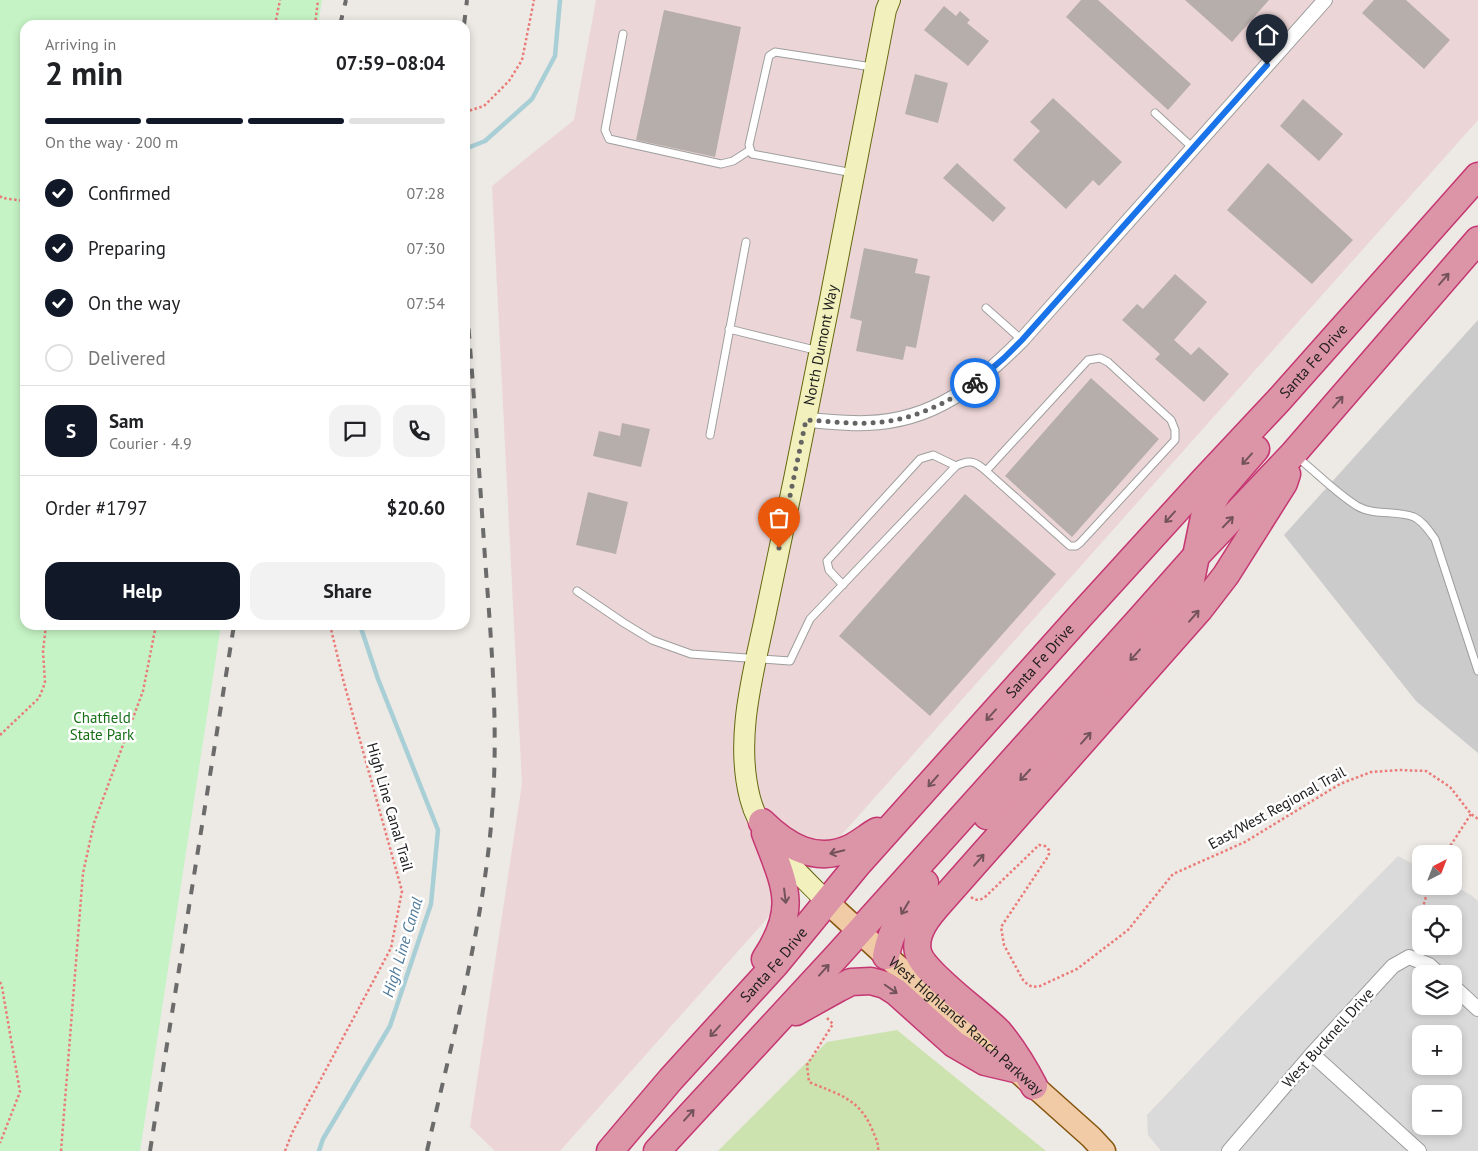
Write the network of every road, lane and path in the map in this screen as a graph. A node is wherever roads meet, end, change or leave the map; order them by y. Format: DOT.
graph roads {
  1 [pos="280,0"];
  2 [pos="318,0"];
  3 [pos="534,0"];
  4 [pos="890,0"];
  5 [pos="1325,0"];
  6 [pos="276,20"];
  7 [pos="316,20"];
  8 [pos="623,34"];
  9 [pos="875,68"];
  10 [pos="470,110"];
  11 [pos="1155,113"];
  12 [pos="1193,148"];
  13 [pos="750,150"];
  14 [pos="855,174"];
  15 [pos="1478,176"];
  16 [pos="0,196"];
  17 [pos="20,200"];
  18 [pos="1478,201"];
  19 [pos="1478,240"];
  20 [pos="746,242"];
  21 [pos="986,308"];
  22 [pos="729,329"];
  23 [pos="1022,340"];
  24 [pos="820,351"];
  25 [pos="806,420"];
  26 [pos="710,435"];
  27 [pos="1293,454"];
  28 [pos="956,466"];
  29 [pos="986,471"];
  30 [pos="1195,557"];
  31 [pos="843,585"];
  32 [pos="577,591"];
  33 [pos="45,630"];
  34 [pos="155,630"];
  35 [pos="331,630"];
  36 [pos="756,658"];
  37 [pos="1478,671"];
  38 [pos="0,735"];
  39 [pos="908,809"];
  40 [pos="1472,814"];
  41 [pos="1478,819"];
  42 [pos="761,825"];
  43 [pos="1452,845"];
  44 [pos="968,896"];
  45 [pos="827,902"];
  46 [pos="858,931"];
  47 [pos="1412,946"];
  48 [pos="886,956"];
  49 [pos="1409,957"];
  50 [pos="1429,965"];
  51 [pos="0,982"];
  52 [pos="1462,994"];
  53 [pos="735,1008"];
  54 [pos="1478,1009"];
  55 [pos="827,1018"];
  56 [pos="770,1029"];
  57 [pos="1312,1054"];
  58 [pos="1015,1069"];
  59 [pos="1034,1086"];
  60 [pos="0,1144"];
  61 [pos="61,1151"];
  62 [pos="285,1151"];
  63 [pos="610,1151"];
  64 [pos="657,1151"];
  65 [pos="878,1151"];
  66 [pos="1104,1151"];
  67 [pos="1229,1151"];
  68 [pos="1419,1151"];
  1 -- 6 [label="path"];
  2 -- 7 [label="path"];
  3 -- 10 [label="path"];
  4 -- 9 [label="street, North Dumont Way"];
  5 -- 12 [label="street"];
  8 -- 13 [label="lane"];
  9 -- 13 [label="lane"];
  9 -- 14 [label="street, North Dumont Way"];
  11 -- 12 [label="lane"];
  12 -- 23 [label="street"];
  13 -- 14 [label="lane"];
  14 -- 24 [label="street, North Dumont Way"];
  15 -- 39 [label="highway, Santa Fe Drive, one-way"];
  16 -- 17 [label="path"];
  18 -- 30 [label="highway, one-way"];
  27 -- 19 [label="highway, one-way"];
  20 -- 22 [label="lane"];
  21 -- 23 [label="lane"];
  22 -- 24 [label="lane"];
  22 -- 26 [label="lane"];
  23 -- 25 [label="street"];
  24 -- 25 [label="street, North Dumont Way"];
  25 -- 36 [label="street, North Dumont Way"];
  30 -- 27 [label="highway, one-way"];
  27 -- 37 [label="lane"];
  59 -- 27 [label="highway, one-way"];
  28 -- 29 [label="lane"];
  28 -- 31 [label="lane"];
  28 -- 31 [label="lane"];
  29 -- 29 [label="lane"];
  30 -- 46 [label="highway"];
  30 -- 48 [label="highway, one-way"];
  31 -- 36 [label="lane"];
  32 -- 36 [label="lane"];
  33 -- 38 [label="path"];
  34 -- 61 [label="path"];
  35 -- 62 [label="path, High Line Canal Trail"];
  36 -- 42 [label="street, North Dumont Way"];
  39 -- 42 [label="highway, one-way"];
  39 -- 45 [label="highway, Santa Fe Drive"];
  40 -- 41 [label="path, East/West Regional Trail"];
  40 -- 43 [label="path"];
  40 -- 44 [label="path, East/West Regional Trail"];
  42 -- 45 [label="street, North Dumont Way"];
  42 -- 53 [label="highway, one-way"];
  45 -- 46 [label="main road, West Highlands Ranch Parkway"];
  45 -- 53 [label="highway, Santa Fe Drive"];
  46 -- 48 [label="main road, West Highlands Ranch Parkway"];
  56 -- 46 [label="highway, one-way"];
  47 -- 49 [label="path"];
  48 -- 58 [label="main road, West Highlands Ranch Parkway"];
  49 -- 50 [label="street"];
  49 -- 57 [label="street, West Bucknell Drive"];
  51 -- 60 [label="path"];
  52 -- 54 [label="street"];
  53 -- 63 [label="highway, Santa Fe Drive, one-way"];
  55 -- 65 [label="path"];
  56 -- 58 [label="highway, one-way"];
  64 -- 56 [label="highway, one-way"];
  57 -- 67 [label="street, West Bucknell Drive"];
  57 -- 68 [label="street"];
  58 -- 59 [label="main road, West Highlands Ranch Parkway"];
  59 -- 66 [label="main road, West Highlands Ranch Parkway"];
}
